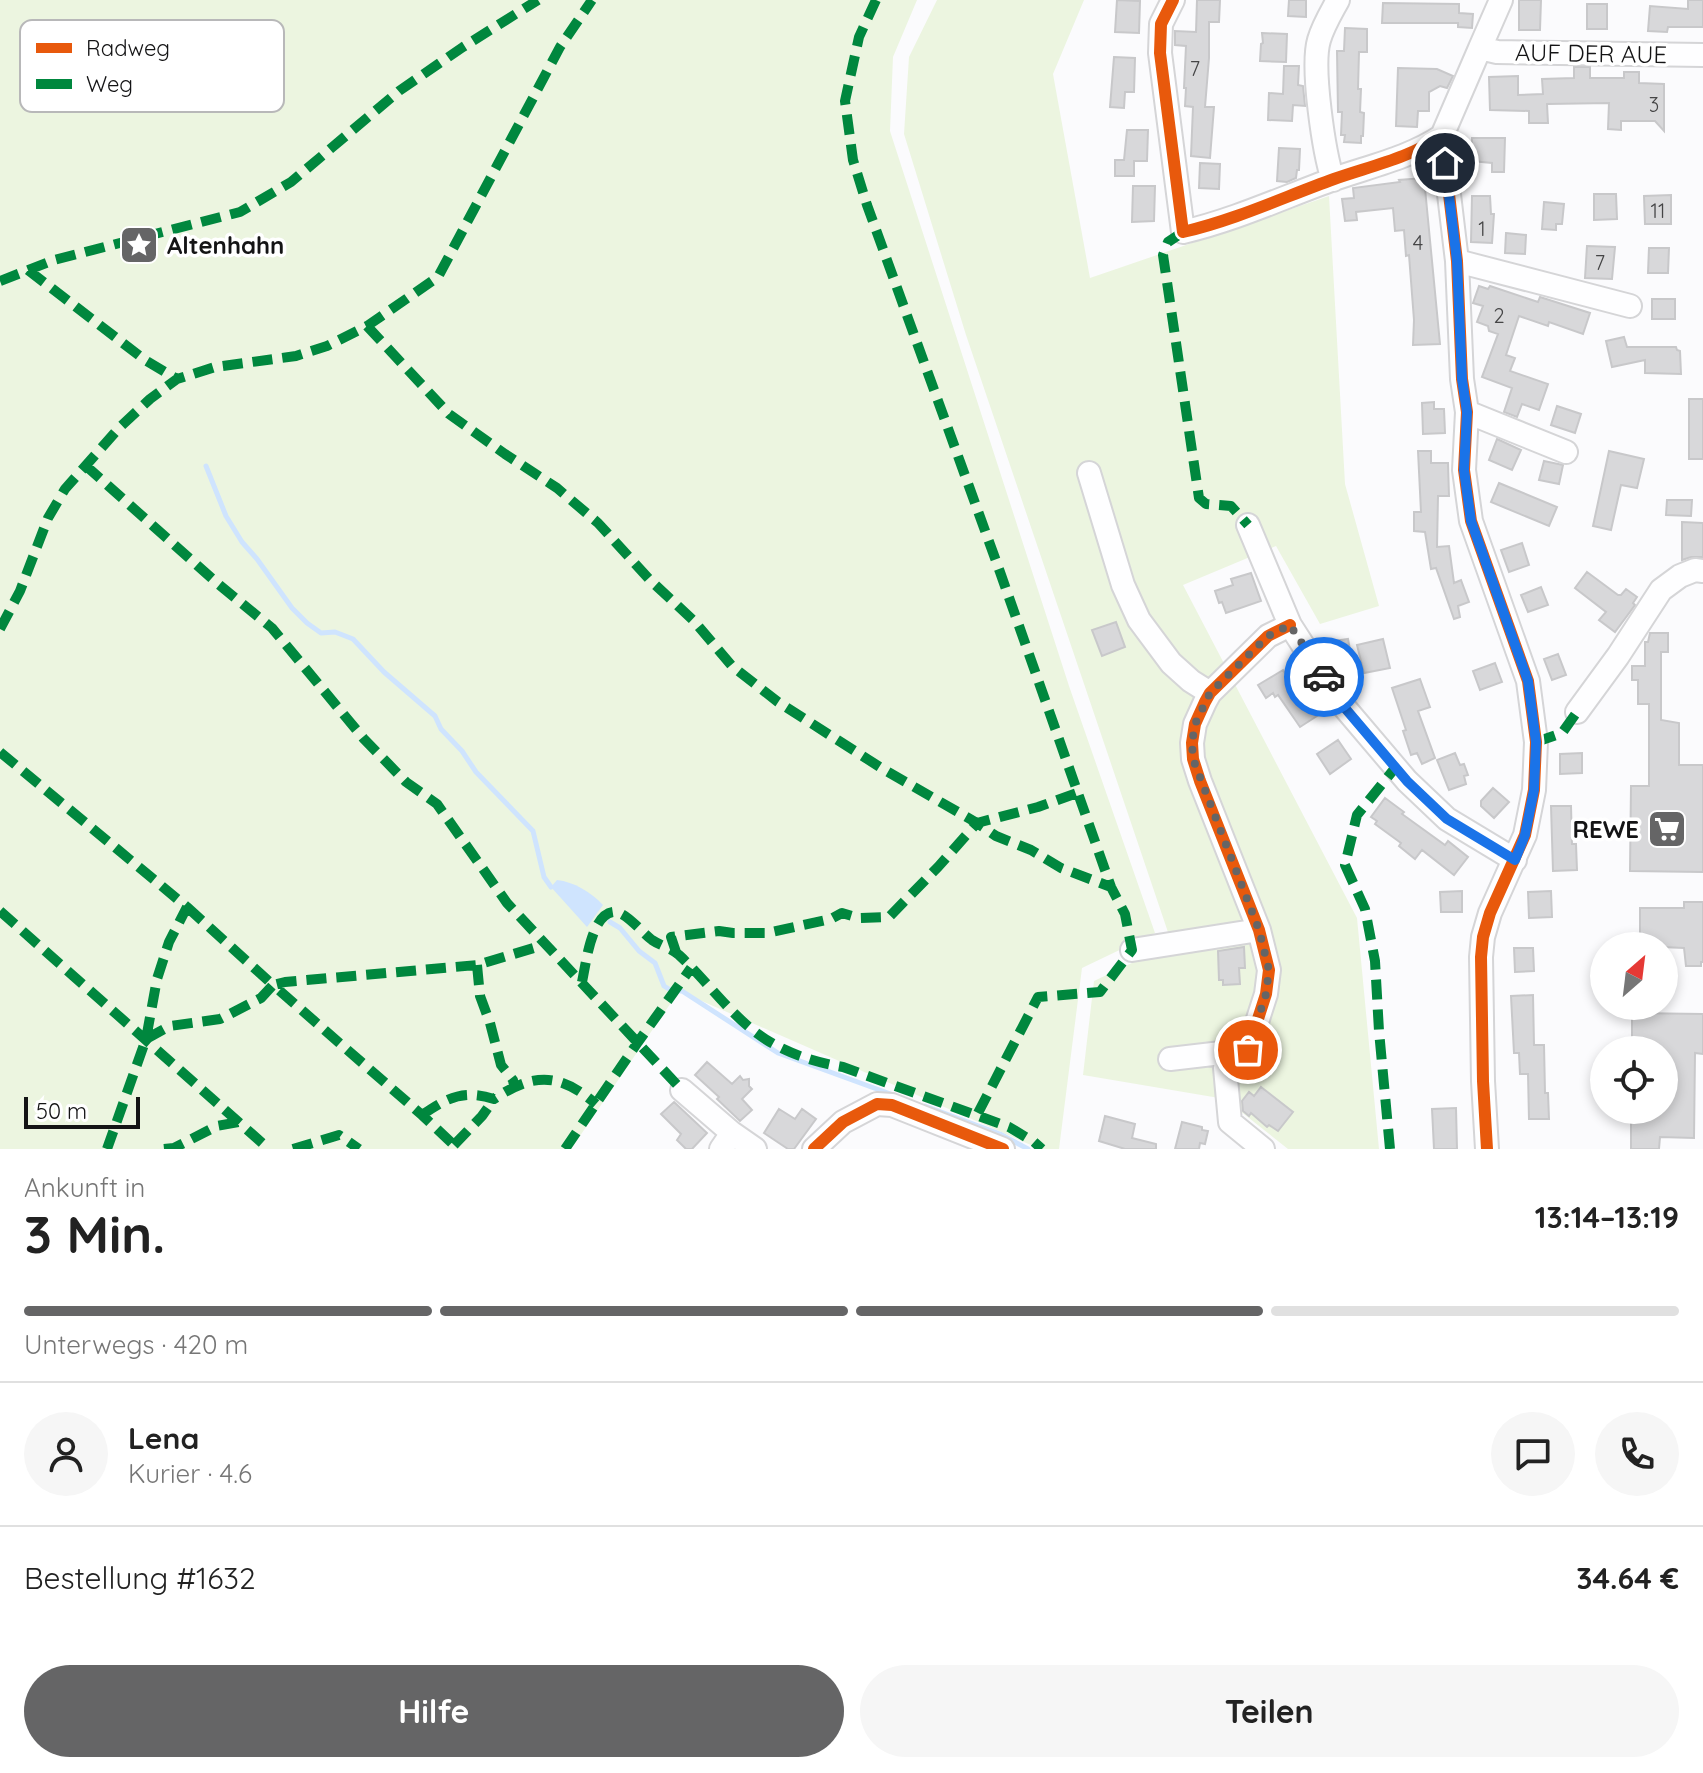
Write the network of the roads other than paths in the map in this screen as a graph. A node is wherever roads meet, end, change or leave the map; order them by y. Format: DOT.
graph roads {
  1 [pos="1173,0"];
  2 [pos="1338,0"];
  3 [pos="1501,0"];
  4 [pos="1480,48"];
  5 [pos="1703,55"];
  6 [pos="1442,136"];
  7 [pos="1333,180"];
  8 [pos="1457,261"];
  9 [pos="1630,306"];
  10 [pos="1467,412"];
  11 [pos="1566,452"];
  12 [pos="1089,473"];
  13 [pos="1248,525"];
  14 [pos="1703,571"];
  15 [pos="1290,625"];
  16 [pos="1210,693"];
  17 [pos="1577,712"];
  18 [pos="1515,860"];
  19 [pos="1259,930"];
  20 [pos="1132,950"];
  21 [pos="1248,1050"];
  22 [pos="1170,1059"];
  23 [pos="682,1090"];
  24 [pos="726,1141"];
  25 [pos="1260,1146"];
  26 [pos="755,1149"];
  27 [pos="814,1149"];
  28 [pos="1003,1149"];
  29 [pos="1487,1149"];
  1 -- 7 [label="street"];
  2 -- 7 [label="street"];
  3 -- 4 [label="street, AUF DER AUE"];
  4 -- 5 [label="street, AUF DER AUE"];
  4 -- 6 [label="street, AUF DER AUE"];
  6 -- 7 [label="street"];
  6 -- 8 [label="street"];
  8 -- 9 [label="street"];
  8 -- 10 [label="street"];
  10 -- 11 [label="street"];
  10 -- 18 [label="street"];
  12 -- 16 [label="street"];
  13 -- 15 [label="street"];
  14 -- 17 [label="street"];
  15 -- 16 [label="street"];
  15 -- 18 [label="street"];
  16 -- 19 [label="street"];
  18 -- 29 [label="street"];
  19 -- 20 [label="street"];
  19 -- 21 [label="street"];
  21 -- 22 [label="street"];
  21 -- 25 [label="street"];
  23 -- 24 [label="street"];
  24 -- 26 [label="street"];
  27 -- 28 [label="street"];
}
